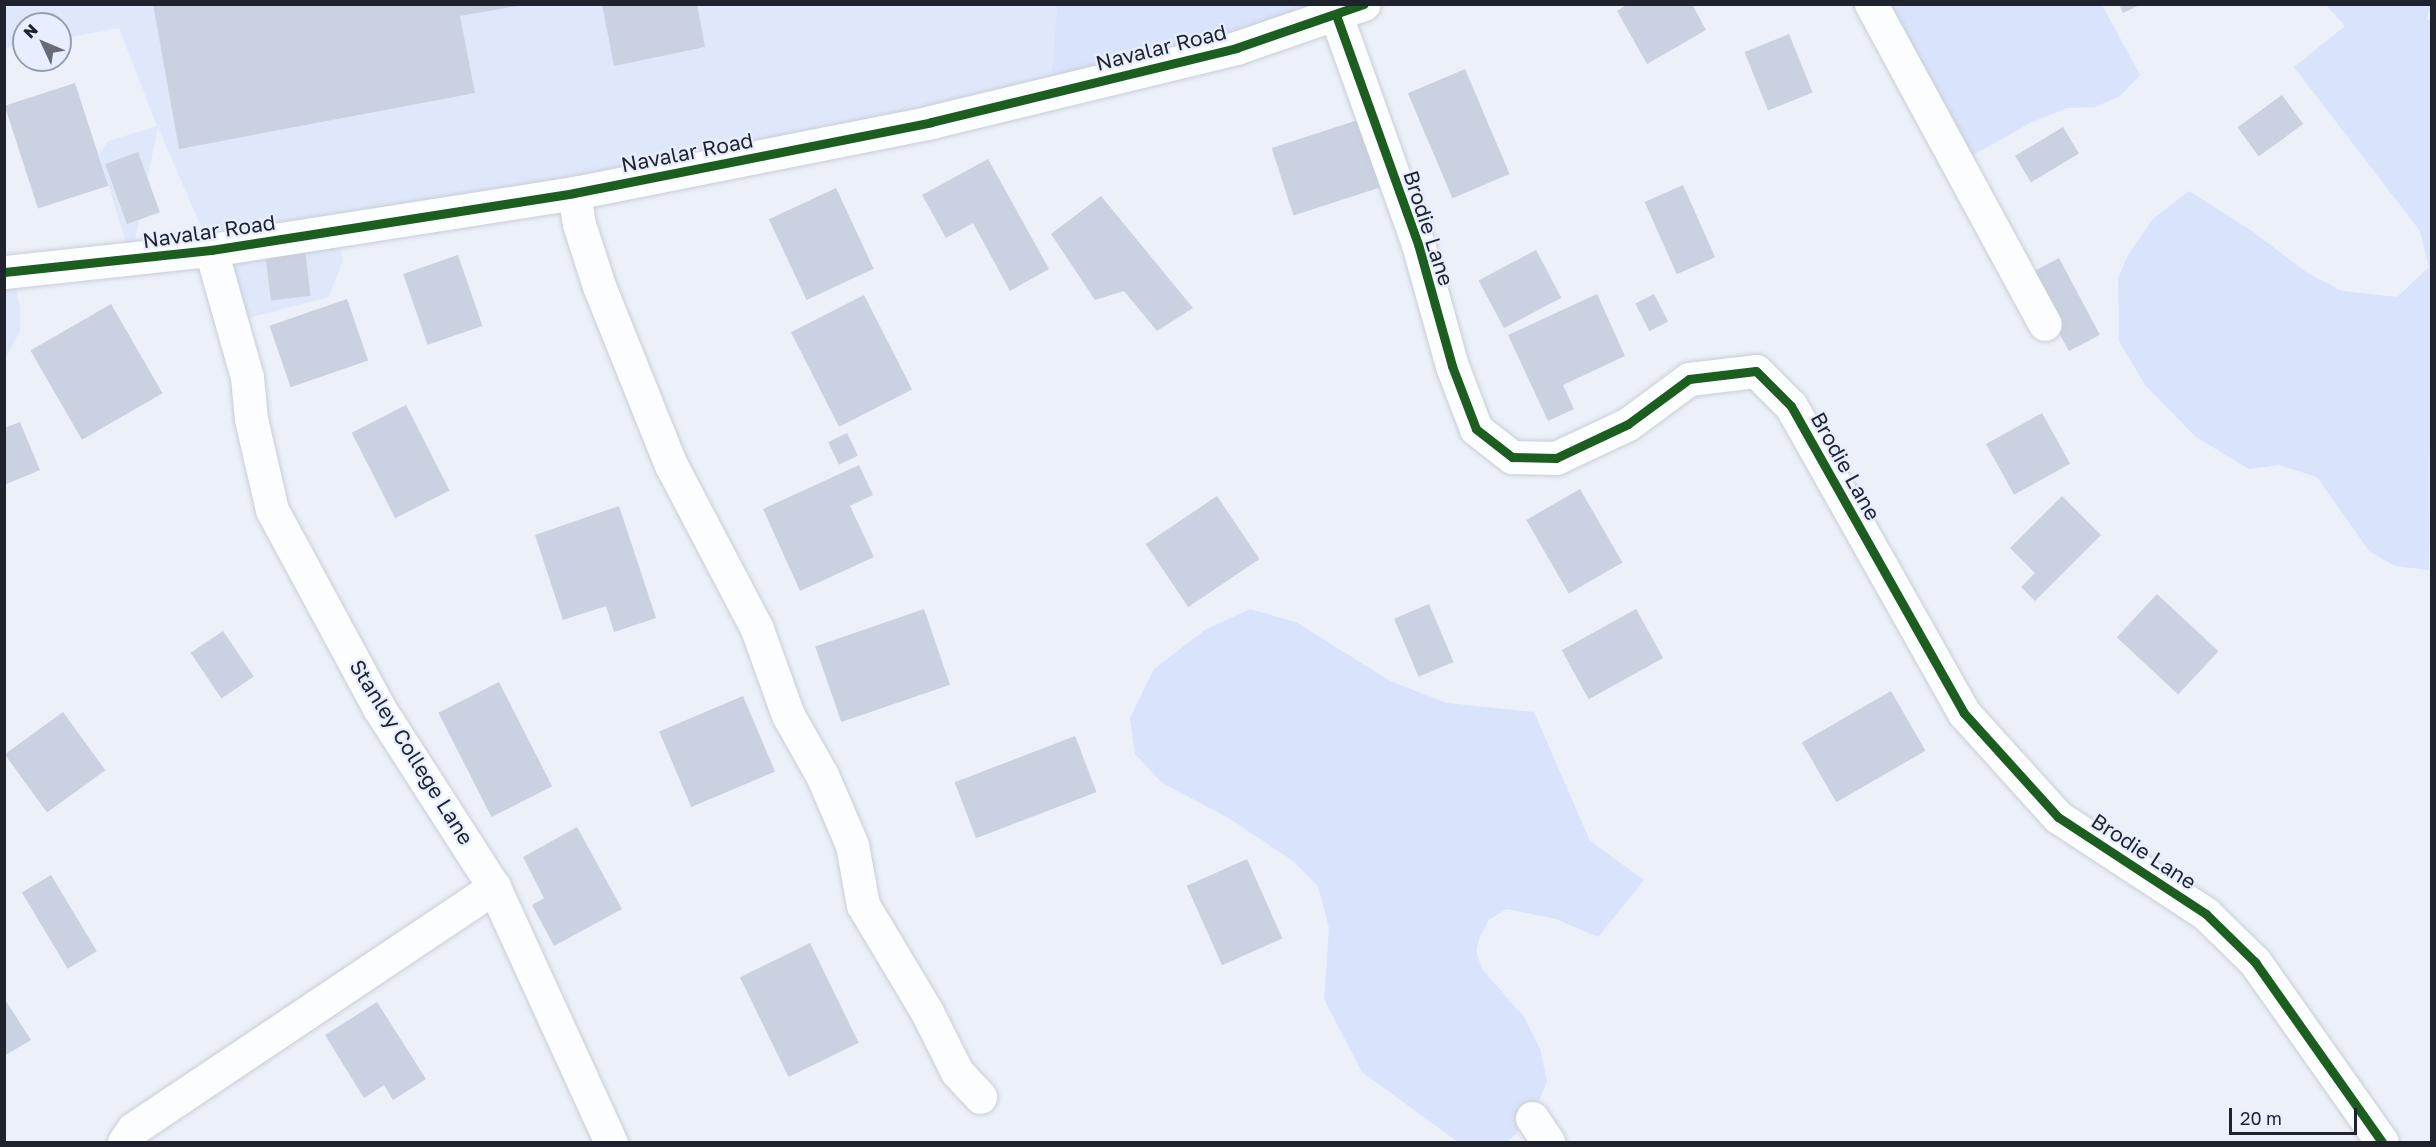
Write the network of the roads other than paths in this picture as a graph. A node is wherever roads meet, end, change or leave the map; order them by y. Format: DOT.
graph roads {
  1 [pos="1871,4"];
  2 [pos="1350,10"];
  3 [pos="574,193"];
  4 [pos="211,250"];
  5 [pos="4,272"];
  6 [pos="2045,324"];
  7 [pos="494,887"];
  8 [pos="980,1097"];
  9 [pos="124,1143"];
  10 [pos="611,1143"];
  11 [pos="2382,1143"];
  1 -- 6 [label="street"];
  2 -- 3 [label="street, Navalar Road"];
  2 -- 11 [label="street, Brodie Lane"];
  3 -- 4 [label="street, Navalar Road"];
  3 -- 8 [label="street"];
  4 -- 5 [label="street, Navalar Road"];
  4 -- 7 [label="street, Stanley College Lane"];
  7 -- 9 [label="street"];
  7 -- 10 [label="street, Stanley College Lane"];
}
